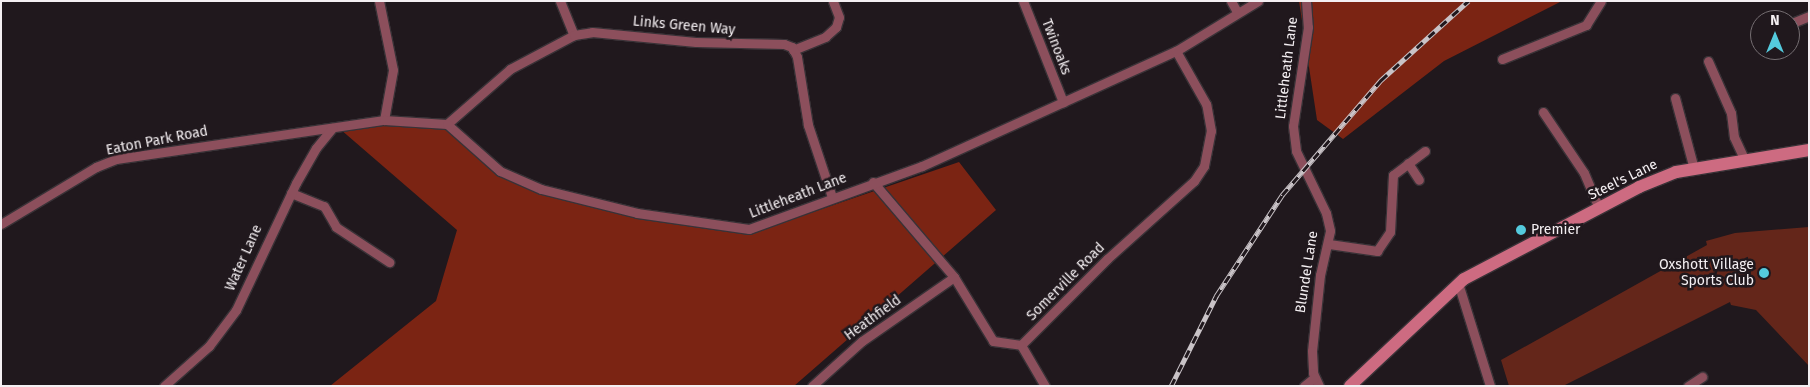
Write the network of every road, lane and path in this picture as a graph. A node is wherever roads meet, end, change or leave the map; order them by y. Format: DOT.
graph roads {
  1 [pos="379,1"];
  2 [pos="560,1"];
  3 [pos="833,1"];
  4 [pos="1023,1"];
  5 [pos="1231,1"];
  6 [pos="1258,1"];
  7 [pos="1306,1"];
  8 [pos="1601,1"];
  9 [pos="1237,12"];
  10 [pos="574,35"];
  11 [pos="794,50"];
  12 [pos="1176,51"];
  13 [pos="1502,59"];
  14 [pos="1708,61"];
  15 [pos="1675,98"];
  16 [pos="1063,102"];
  17 [pos="1543,112"];
  18 [pos="384,120"];
  19 [pos="447,124"];
  20 [pos="332,128"];
  21 [pos="1425,150"];
  22 [pos="1809,150"];
  23 [pos="1744,160"];
  24 [pos="1408,163"];
  25 [pos="1304,166"];
  26 [pos="1694,168"];
  27 [pos="1420,180"];
  28 [pos="873,182"];
  29 [pos="291,193"];
  30 [pos="832,197"];
  31 [pos="1599,208"];
  32 [pos="1,224"];
  33 [pos="1329,244"];
  34 [pos="390,262"];
  35 [pos="954,277"];
  36 [pos="1461,281"];
  37 [pos="1021,345"];
  38 [pos="1702,377"];
  39 [pos="1317,382"];
  40 [pos="164,386"];
  41 [pos="812,386"];
  42 [pos="1045,386"];
  43 [pos="1304,386"];
  44 [pos="1350,386"];
  45 [pos="1490,386"];
  46 [pos="1688,386"];
  1 -- 18 [label="street"];
  2 -- 10 [label="street"];
  3 -- 11 [label="street"];
  4 -- 16 [label="street, Twinoaks"];
  5 -- 9 [label="street"];
  6 -- 9 [label="street, Littleheath Lane"];
  7 -- 25 [label="street, Littleheath Lane"];
  8 -- 13 [label="street"];
  9 -- 12 [label="street, Littleheath Lane"];
  10 -- 11 [label="street, Links Green Way"];
  10 -- 19 [label="street, Links Green Way"];
  11 -- 30 [label="street"];
  12 -- 16 [label="street, Littleheath Lane"];
  12 -- 37 [label="street, Somerville Road"];
  14 -- 23 [label="street"];
  15 -- 26 [label="street"];
  16 -- 28 [label="street, Littleheath Lane"];
  17 -- 31 [label="street"];
  18 -- 19 [label="street"];
  18 -- 20 [label="street"];
  19 -- 30 [label="street, Littleheath Lane"];
  20 -- 29 [label="street, Water Lane"];
  20 -- 32 [label="street, Eaton Park Road"];
  21 -- 24 [label="street"];
  22 -- 23 [label="street, Steel's Lane"];
  23 -- 26 [label="street, Steel's Lane"];
  24 -- 27 [label="street"];
  24 -- 33 [label="street"];
  25 -- 33 [label="street, Blundel Lane"];
  26 -- 31 [label="street, Steel's Lane"];
  28 -- 30 [label="street, Littleheath Lane"];
  28 -- 35 [label="street"];
  29 -- 34 [label="street"];
  29 -- 40 [label="street, Water Lane"];
  31 -- 36 [label="street, Steel's Lane"];
  33 -- 39 [label="street, Blundel Lane"];
  35 -- 37 [label="street"];
  35 -- 41 [label="street, Heathfield"];
  36 -- 44 [label="street"];
  36 -- 45 [label="street"];
  37 -- 42 [label="street"];
  38 -- 46 [label="street"];
  39 -- 43 [label="street"];
}
